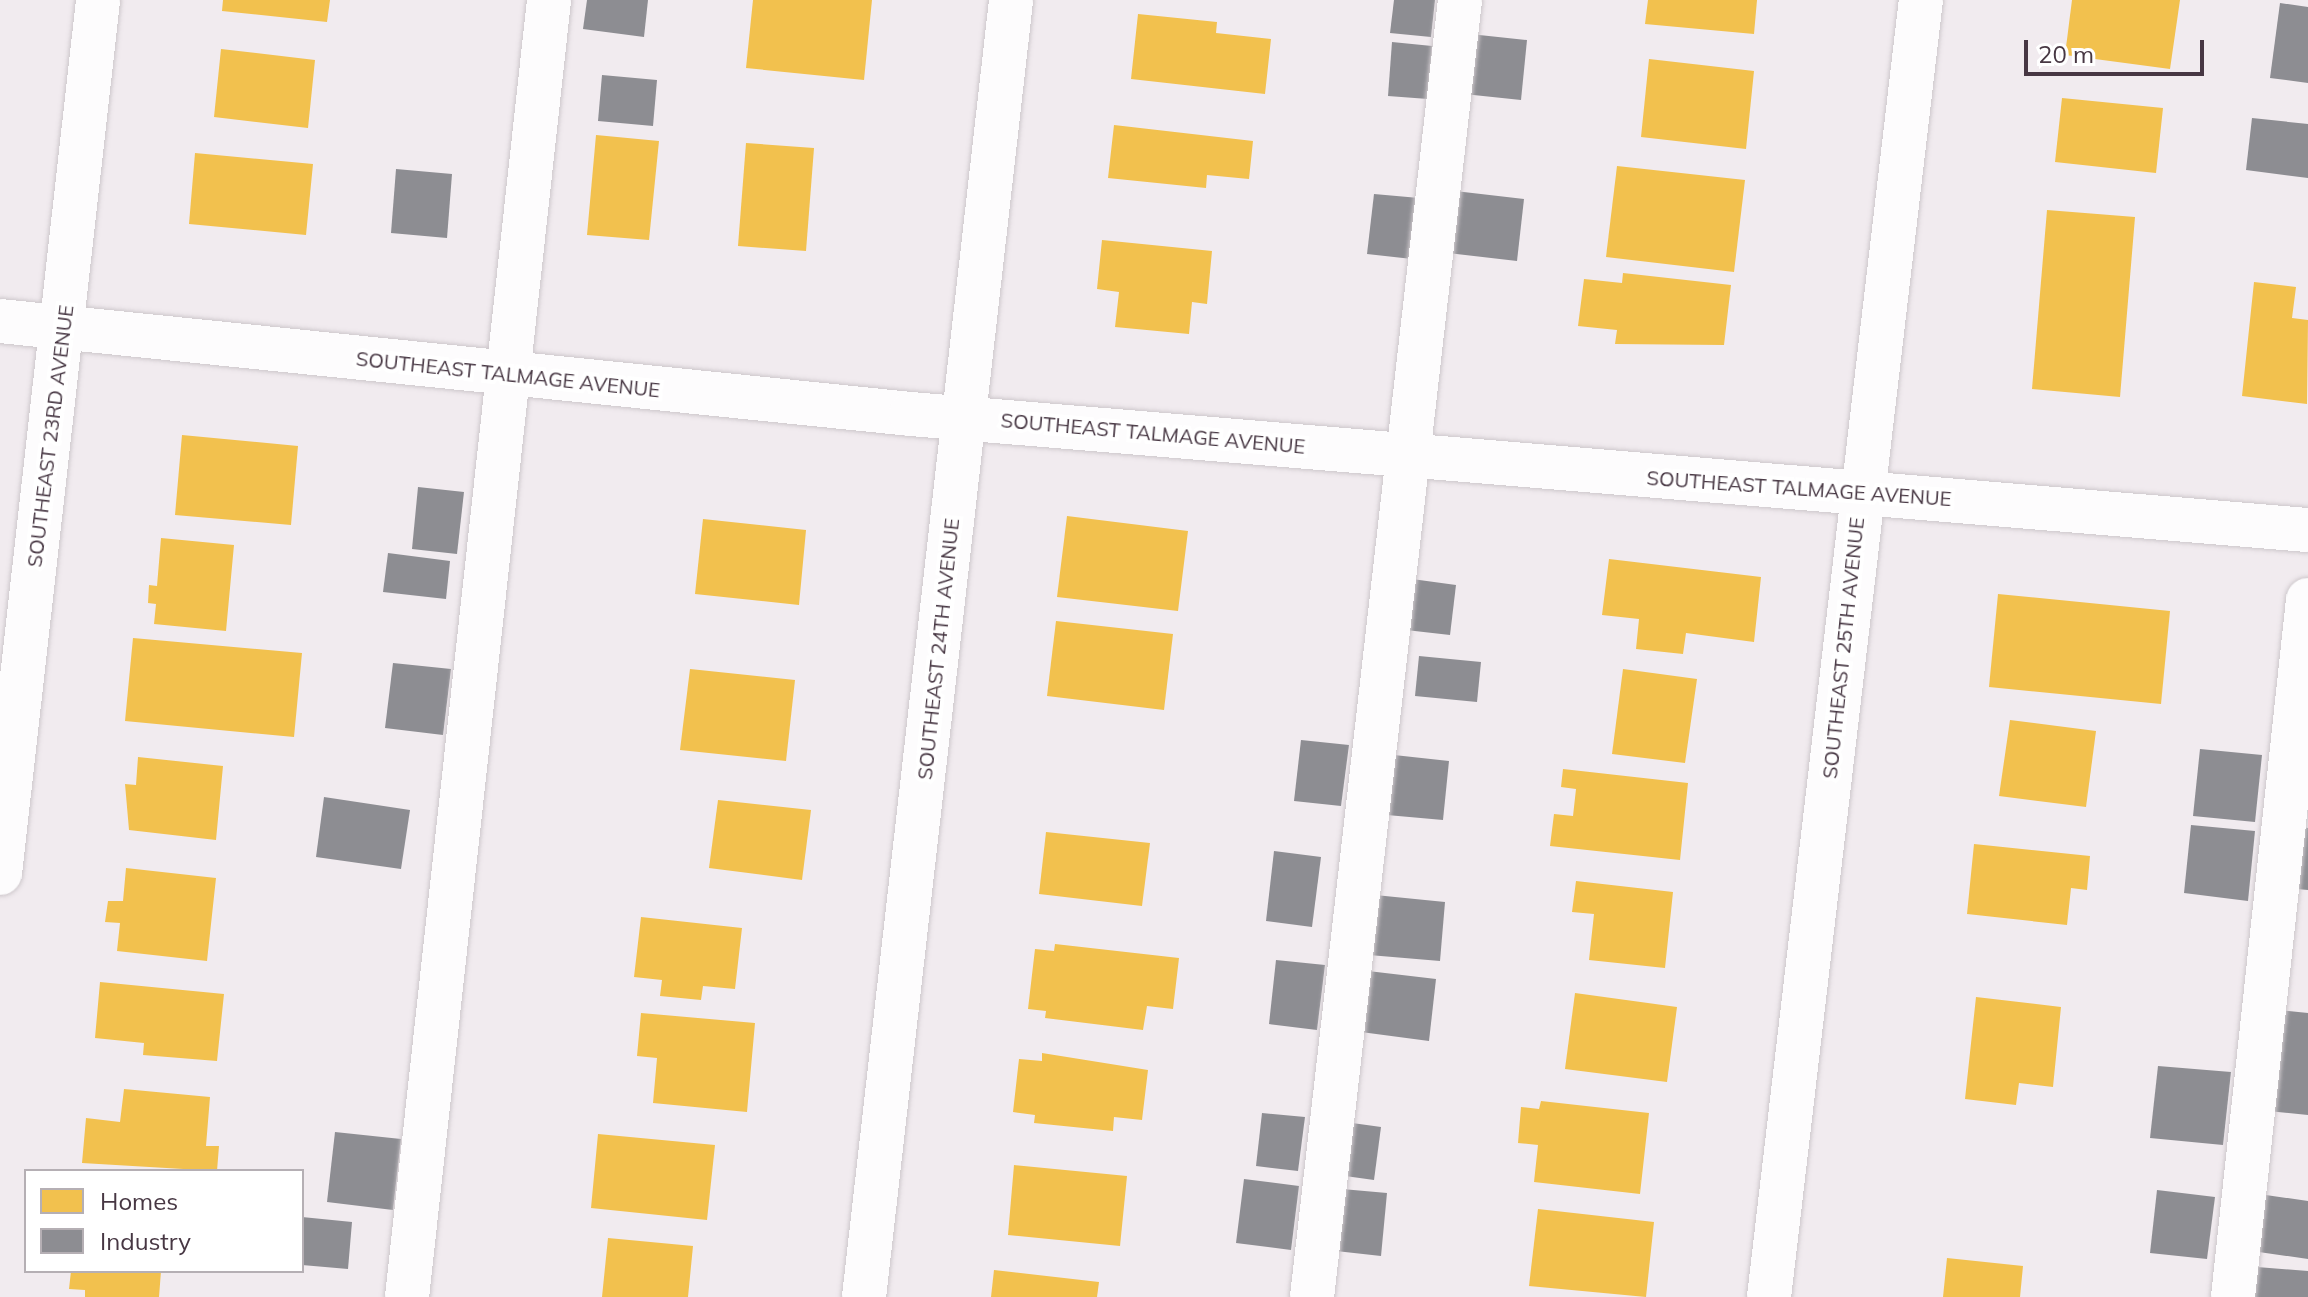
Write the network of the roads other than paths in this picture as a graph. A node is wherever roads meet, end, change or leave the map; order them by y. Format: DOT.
graph roads {
  1 [pos="98,0"];
  2 [pos="549,0"];
  3 [pos="1011,0"];
  4 [pos="1460,0"];
  5 [pos="1921,0"];
  6 [pos="0,321"];
  7 [pos="63,327"];
  8 [pos="507,376"];
  9 [pos="965,417"];
  10 [pos="1406,457"];
  11 [pos="1860,493"];
  12 [pos="2308,530"];
  13 [pos="2308,600"];
  14 [pos="0,873"];
  15 [pos="407,1297"];
  16 [pos="864,1297"];
  17 [pos="1312,1297"];
  18 [pos="1769,1297"];
  19 [pos="2233,1297"];
  1 -- 7 [label="street, SOUTHEAST 23RD AVENUE"];
  2 -- 8 [label="street"];
  3 -- 9 [label="street, SOUTHEAST 24TH AVENUE"];
  4 -- 10 [label="street"];
  5 -- 11 [label="street, SOUTHEAST 25TH AVENUE"];
  6 -- 7 [label="street, SOUTHEAST TALMAGE AVENUE"];
  7 -- 8 [label="street, SOUTHEAST TALMAGE AVENUE"];
  7 -- 14 [label="street, SOUTHEAST 23RD AVENUE"];
  8 -- 9 [label="street, SOUTHEAST TALMAGE AVENUE"];
  8 -- 15 [label="street"];
  9 -- 10 [label="street, SOUTHEAST TALMAGE AVENUE"];
  9 -- 16 [label="street, SOUTHEAST 24TH AVENUE"];
  10 -- 11 [label="street, SOUTHEAST TALMAGE AVENUE"];
  10 -- 17 [label="street"];
  11 -- 12 [label="street, SOUTHEAST TALMAGE AVENUE"];
  11 -- 18 [label="street, SOUTHEAST 25TH AVENUE"];
  13 -- 19 [label="street"];
}
